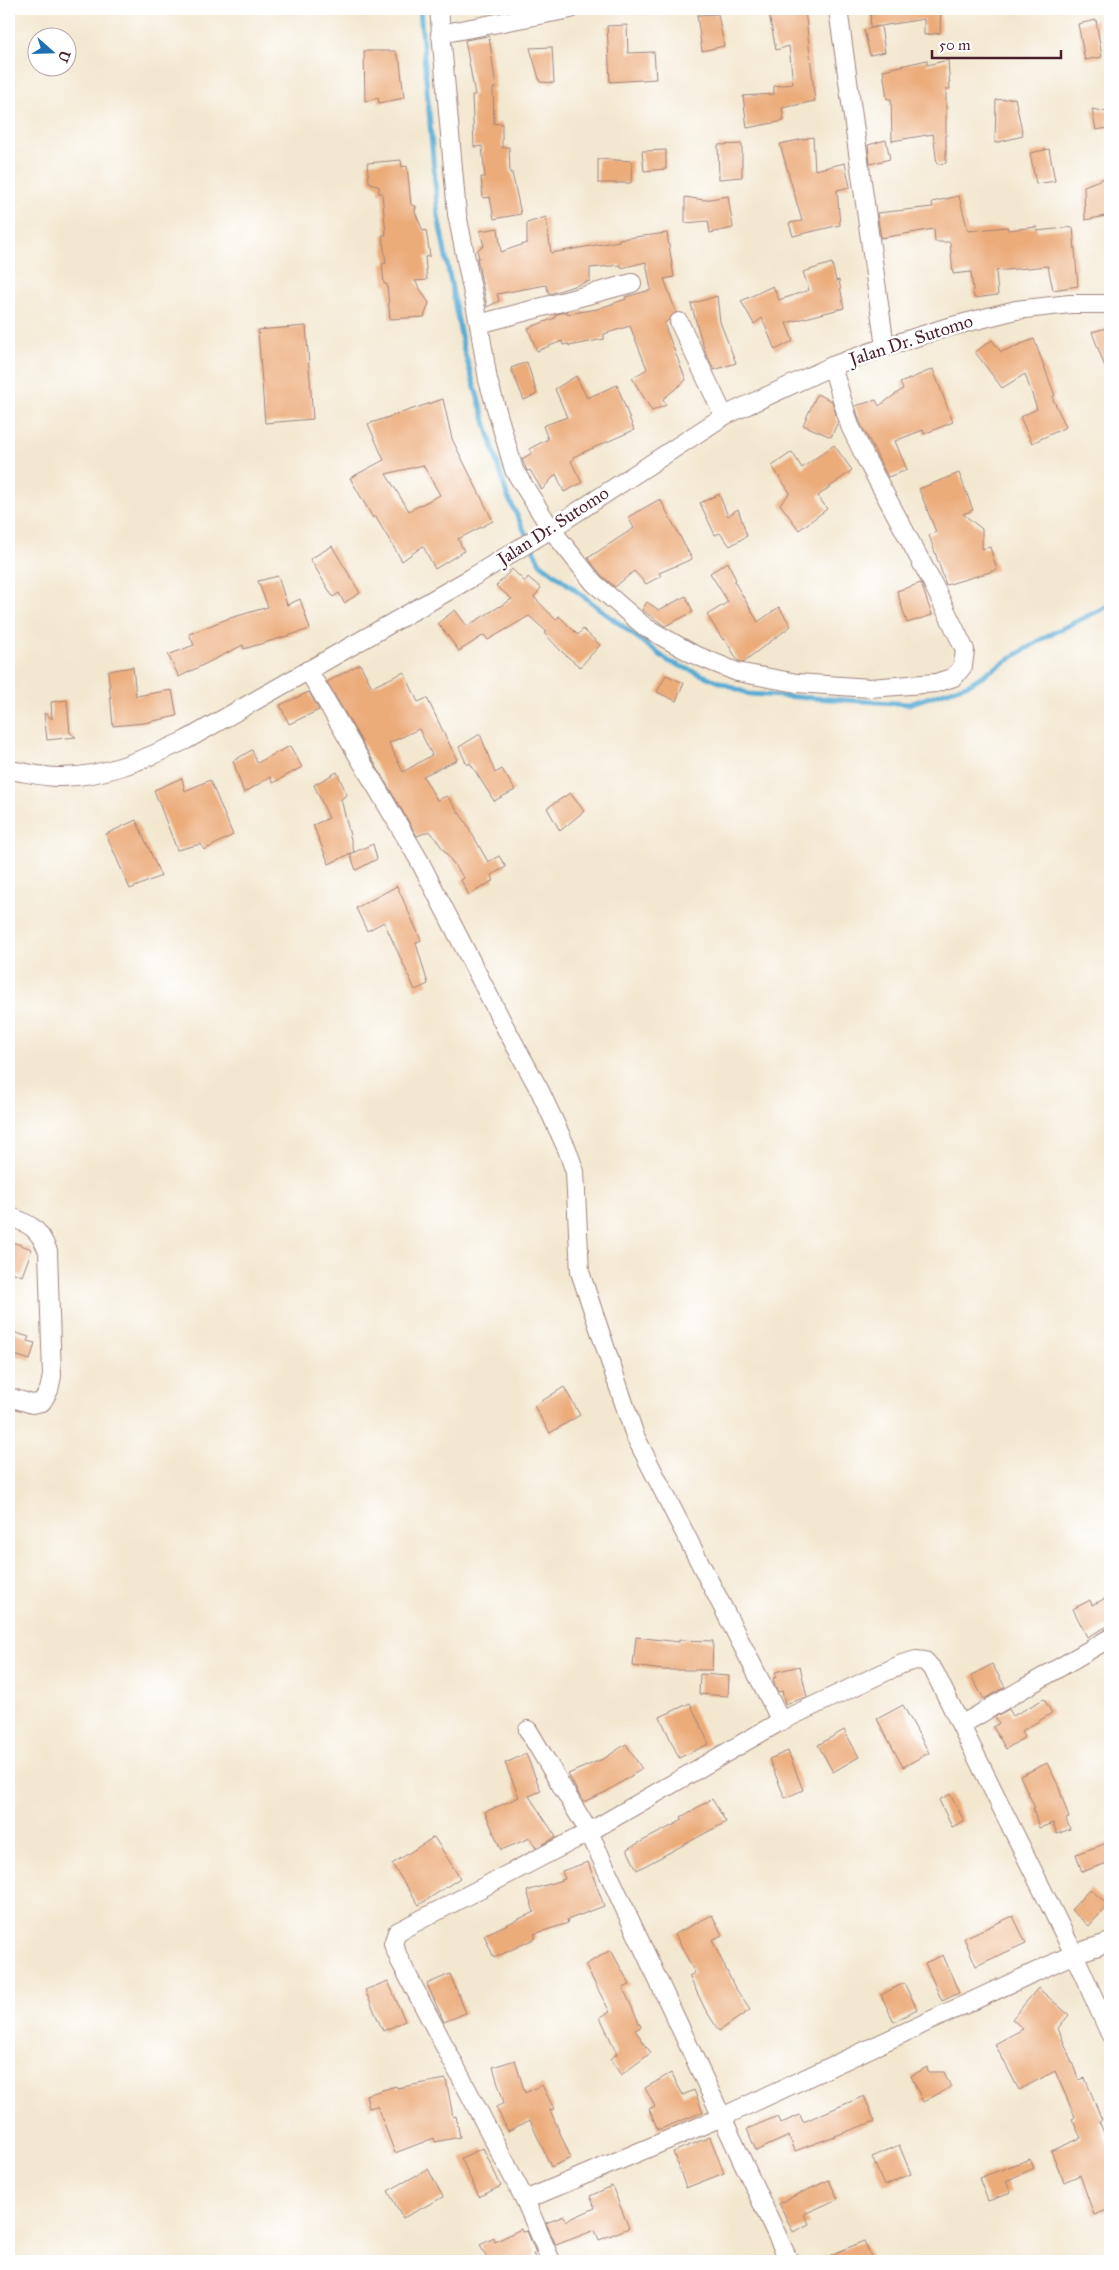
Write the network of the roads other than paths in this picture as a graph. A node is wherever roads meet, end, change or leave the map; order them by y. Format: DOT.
graph roads {
  1 [pos="439,9"];
  2 [pos="571,9"];
  3 [pos="838,9"];
  4 [pos="440,34"];
  5 [pos="632,283"];
  6 [pos="1110,304"];
  7 [pos="679,322"];
  8 [pos="479,324"];
  9 [pos="885,347"];
  10 [pos="832,366"];
  11 [pos="724,416"];
  12 [pos="550,529"];
  13 [pos="308,670"];
  14 [pos="9,770"];
  15 [pos="9,1216"];
  16 [pos="9,1397"];
  17 [pos="1110,1638"];
  18 [pos="781,1721"];
  19 [pos="961,1725"];
  20 [pos="528,1730"];
  21 [pos="588,1832"];
  22 [pos="1110,1942"];
  23 [pos="1074,1954"];
  24 [pos="1110,2034"];
  25 [pos="722,2117"];
  26 [pos="525,2200"];
  27 [pos="551,2261"];
  28 [pos="789,2261"];
  1 -- 4 [label="street"];
  2 -- 4 [label="street"];
  3 -- 9 [label="street"];
  4 -- 8 [label="street"];
  5 -- 8 [label="street"];
  6 -- 9 [label="street, Jalan Dr. Sutomo"];
  7 -- 11 [label="street"];
  8 -- 12 [label="street"];
  9 -- 10 [label="street, Jalan Dr. Sutomo"];
  10 -- 11 [label="street, Jalan Dr. Sutomo"];
  10 -- 12 [label="street"];
  11 -- 12 [label="street, Jalan Dr. Sutomo"];
  12 -- 13 [label="street, Jalan Dr. Sutomo"];
  13 -- 14 [label="street, Jalan Dr. Sutomo"];
  13 -- 18 [label="street"];
  15 -- 16 [label="street"];
  17 -- 19 [label="street"];
  18 -- 19 [label="street"];
  18 -- 21 [label="street"];
  19 -- 23 [label="street"];
  20 -- 21 [label="street"];
  21 -- 25 [label="street"];
  21 -- 26 [label="street"];
  22 -- 23 [label="street"];
  23 -- 24 [label="street"];
  23 -- 25 [label="street"];
  25 -- 26 [label="street"];
  25 -- 28 [label="street"];
  26 -- 27 [label="street"];
}
